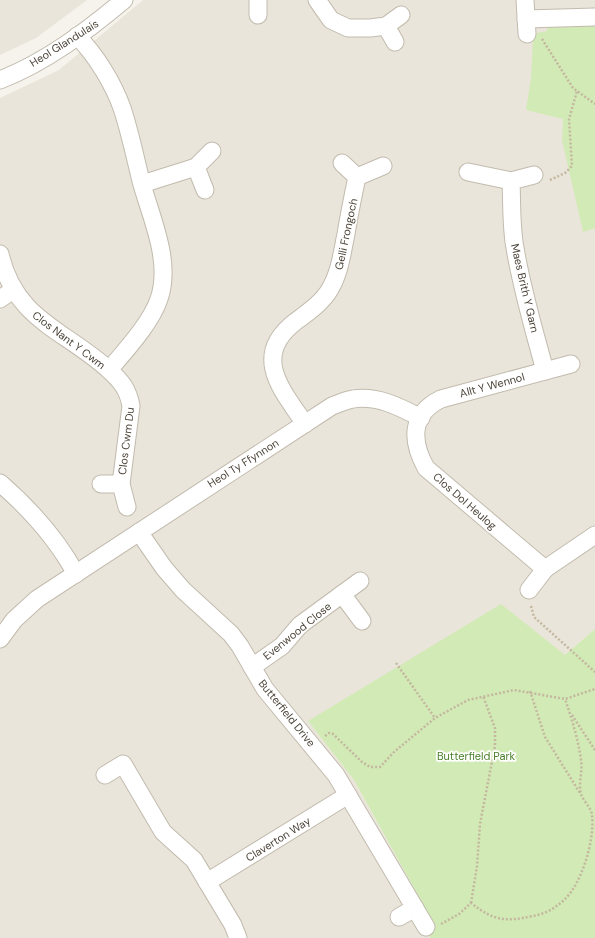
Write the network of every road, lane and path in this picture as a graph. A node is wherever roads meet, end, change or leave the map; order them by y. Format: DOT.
graph roads {
  1 [pos="124,0"];
  2 [pos="316,0"];
  3 [pos="525,0"];
  4 [pos="401,15"];
  5 [pos="595,18"];
  6 [pos="386,26"];
  7 [pos="527,26"];
  8 [pos="77,36"];
  9 [pos="395,42"];
  10 [pos="0,80"];
  11 [pos="577,91"];
  12 [pos="595,104"];
  13 [pos="212,151"];
  14 [pos="342,163"];
  15 [pos="383,166"];
  16 [pos="196,167"];
  17 [pos="468,172"];
  18 [pos="534,175"];
  19 [pos="357,177"];
  20 [pos="511,181"];
  21 [pos="142,184"];
  22 [pos="205,190"];
  23 [pos="0,254"];
  24 [pos="7,294"];
  25 [pos="571,364"];
  26 [pos="109,370"];
  27 [pos="545,371"];
  28 [pos="421,418"];
  29 [pos="305,424"];
  30 [pos="0,483"];
  31 [pos="101,484"];
  32 [pos="121,484"];
  33 [pos="127,507"];
  34 [pos="140,532"];
  35 [pos="595,536"];
  36 [pos="545,570"];
  37 [pos="76,574"];
  38 [pos="360,581"];
  39 [pos="529,590"];
  40 [pos="342,594"];
  41 [pos="362,621"];
  42 [pos="0,639"];
  43 [pos="396,663"];
  44 [pos="252,666"];
  45 [pos="595,672"];
  46 [pos="595,688"];
  47 [pos="530,692"];
  48 [pos="483,696"];
  49 [pos="565,698"];
  50 [pos="570,713"];
  51 [pos="435,718"];
  52 [pos="314,746"];
  53 [pos="595,750"];
  54 [pos="105,775"];
  55 [pos="581,793"];
  56 [pos="348,796"];
  57 [pos="207,882"];
  58 [pos="471,903"];
  59 [pos="415,908"];
  60 [pos="399,917"];
  61 [pos="426,927"];
  62 [pos="238,938"];
  1 -- 8 [label="street, Heol Glandulais"];
  2 -- 6 [label="street"];
  3 -- 7 [label="street"];
  4 -- 6 [label="street"];
  5 -- 7 [label="street"];
  6 -- 9 [label="street"];
  7 -- 11 [label="path"];
  8 -- 10 [label="street, Heol Glandulais"];
  8 -- 21 [label="street"];
  11 -- 12 [label="path"];
  11 -- 18 [label="path"];
  13 -- 16 [label="street"];
  14 -- 19 [label="street"];
  15 -- 19 [label="street"];
  16 -- 21 [label="street"];
  16 -- 22 [label="street"];
  17 -- 20 [label="street"];
  18 -- 20 [label="street"];
  19 -- 29 [label="street, Gelli Frongoch"];
  20 -- 27 [label="street, Maes Brith Y Garn"];
  21 -- 26 [label="street"];
  23 -- 24 [label="street, Clos Nant Y Cwm"];
  24 -- 26 [label="street, Clos Nant Y Cwm"];
  25 -- 27 [label="street, Allt Y Wennol"];
  26 -- 32 [label="street, Clos Cwm Du"];
  27 -- 28 [label="street, Allt Y Wennol"];
  28 -- 29 [label="street, Heol Ty Ffynnon"];
  28 -- 36 [label="street, Clos Dol Heulog"];
  29 -- 34 [label="street, Heol Ty Ffynnon"];
  30 -- 37 [label="street"];
  31 -- 32 [label="street, Clos Cwm Du"];
  32 -- 33 [label="street, Clos Cwm Du"];
  34 -- 37 [label="street, Heol Ty Ffynnon"];
  34 -- 44 [label="street, Butterfield Drive"];
  35 -- 36 [label="street"];
  36 -- 39 [label="street"];
  37 -- 42 [label="street, Heol Ty Ffynnon"];
  38 -- 40 [label="street, Evenwood Close"];
  39 -- 45 [label="path"];
  40 -- 41 [label="street, Evenwood Close"];
  40 -- 44 [label="street, Evenwood Close"];
  43 -- 51 [label="path"];
  44 -- 52 [label="street, Butterfield Drive"];
  46 -- 49 [label="path"];
  47 -- 48 [label="path"];
  47 -- 49 [label="path"];
  47 -- 55 [label="path"];
  48 -- 51 [label="path"];
  48 -- 58 [label="path"];
  49 -- 50 [label="path"];
  50 -- 53 [label="path"];
  50 -- 55 [label="path"];
  51 -- 52 [label="path"];
  52 -- 56 [label="street, Butterfield Drive"];
  54 -- 57 [label="street"];
  55 -- 58 [label="path"];
  56 -- 57 [label="street, Claverton Way"];
  56 -- 59 [label="street, Butterfield Drive"];
  57 -- 62 [label="street"];
  58 -- 61 [label="path"];
  59 -- 60 [label="street"];
  59 -- 61 [label="street, Butterfield Drive"];
}
